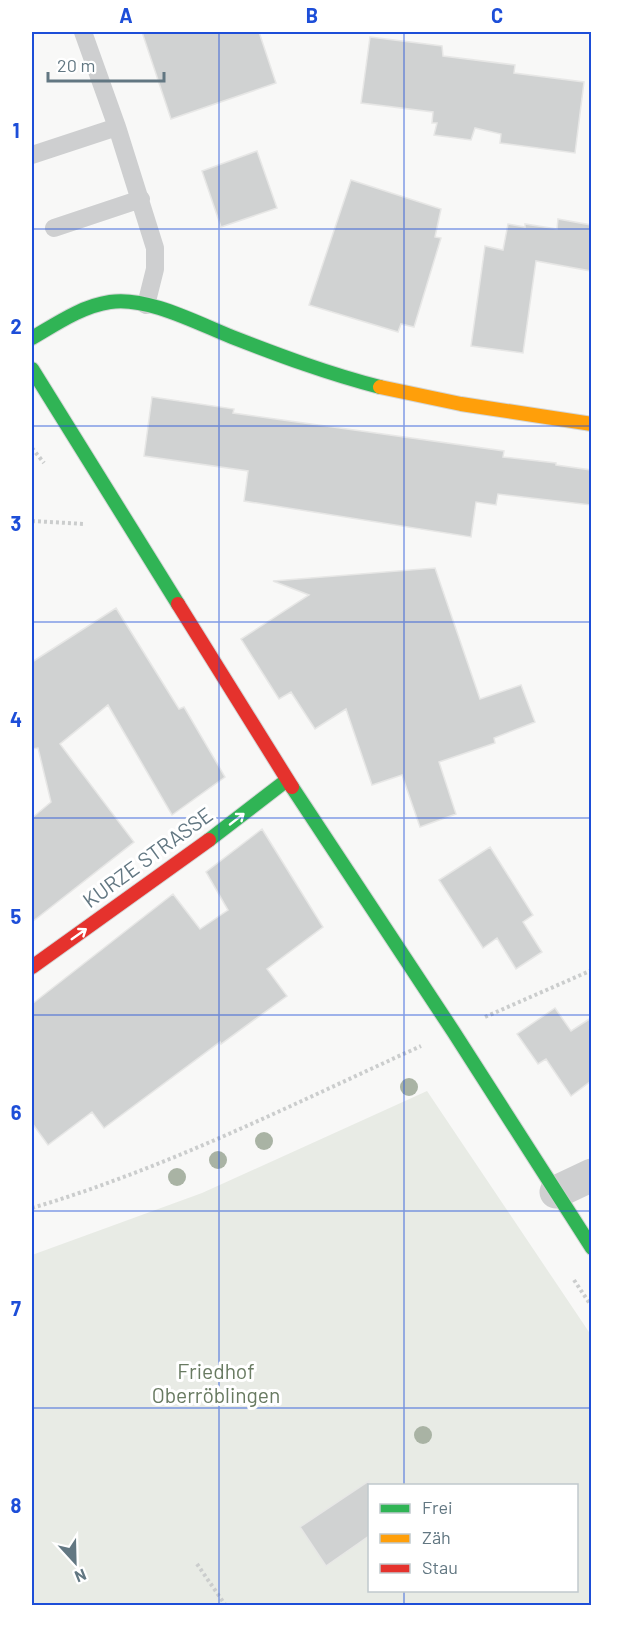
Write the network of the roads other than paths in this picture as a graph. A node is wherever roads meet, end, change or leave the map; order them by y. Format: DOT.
graph roads {
  1 [pos="83,32"];
  2 [pos="117,127"];
  3 [pos="32,155"];
  4 [pos="141,199"];
  5 [pos="54,228"];
  6 [pos="146,305"];
  7 [pos="32,338"];
  8 [pos="32,369"];
  9 [pos="591,424"];
  10 [pos="287,780"];
  11 [pos="32,967"];
  12 [pos="591,1175"];
  13 [pos="556,1191"];
  14 [pos="591,1248"];
  1 -- 2 [label="lane"];
  2 -- 3 [label="lane"];
  2 -- 4 [label="lane"];
  4 -- 5 [label="lane"];
  4 -- 6 [label="lane"];
  6 -- 7 [label="main road"];
  6 -- 9 [label="main road"];
  8 -- 10 [label="main road"];
  11 -- 10 [label="main road, KURZE STRASSE, one-way"];
  10 -- 13 [label="main road"];
  12 -- 13 [label="street"];
  13 -- 14 [label="main road"];
}
